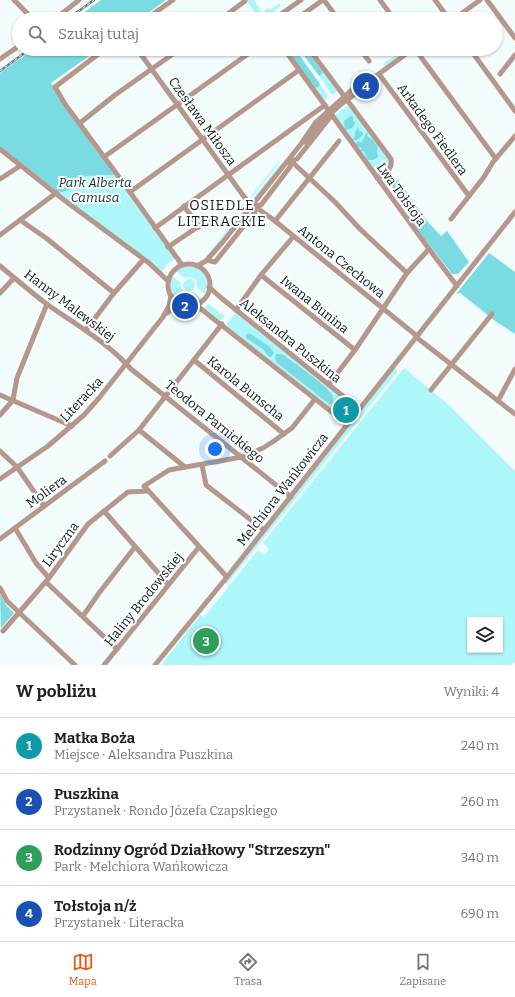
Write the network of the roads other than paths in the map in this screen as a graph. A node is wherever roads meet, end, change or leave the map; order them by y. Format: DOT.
graph roads {
  1 [pos="14,0"];
  2 [pos="79,0"];
  3 [pos="173,0"];
  4 [pos="301,0"];
  5 [pos="323,0"];
  6 [pos="380,0"];
  7 [pos="435,0"];
  8 [pos="480,0"];
  9 [pos="487,0"];
  10 [pos="246,1"];
  11 [pos="20,2"];
  12 [pos="28,12"];
  13 [pos="64,12"];
  14 [pos="156,12"];
  15 [pos="231,12"];
  16 [pos="284,12"];
  17 [pos="306,12"];
  18 [pos="332,12"];
  19 [pos="389,12"];
  20 [pos="444,12"];
  21 [pos="464,12"];
  22 [pos="496,12"];
  23 [pos="503,22"];
  24 [pos="515,38"];
  25 [pos="12,51"];
  26 [pos="515,55"];
  27 [pos="96,56"];
  28 [pos="142,56"];
  29 [pos="170,56"];
  30 [pos="245,56"];
  31 [pos="289,56"];
  32 [pos="314,56"];
  33 [pos="365,56"];
  34 [pos="404,56"];
  35 [pos="419,56"];
  36 [pos="475,56"];
  37 [pos="0,59"];
  38 [pos="369,61"];
  39 [pos="152,70"];
  40 [pos="299,70"];
  41 [pos="500,74"];
  42 [pos="378,75"];
  43 [pos="345,99"];
  44 [pos="177,104"];
  45 [pos="324,105"];
  46 [pos="515,110"];
  47 [pos="330,113"];
  48 [pos="80,123"];
  49 [pos="515,136"];
  50 [pos="203,140"];
  51 [pos="339,141"];
  52 [pos="0,148"];
  53 [pos="104,157"];
  54 [pos="496,159"];
  55 [pos="290,160"];
  56 [pos="20,166"];
  57 [pos="228,174"];
  58 [pos="310,178"];
  59 [pos="377,178"];
  60 [pos="0,179"];
  61 [pos="130,192"];
  62 [pos="56,194"];
  63 [pos="469,196"];
  64 [pos="184,206"];
  65 [pos="253,206"];
  66 [pos="515,212"];
  67 [pos="211,218"];
  68 [pos="451,219"];
  69 [pos="20,220"];
  70 [pos="275,221"];
  71 [pos="198,226"];
  72 [pos="155,228"];
  73 [pos="0,234"];
  74 [pos="293,237"];
  75 [pos="222,243"];
  76 [pos="168,247"];
  77 [pos="429,249"];
  78 [pos="142,260"];
  79 [pos="210,261"];
  80 [pos="182,265"];
  81 [pos="0,266"];
  82 [pos="197,266"];
  83 [pos="205,272"];
  84 [pos="407,273"];
  85 [pos="261,275"];
  86 [pos="14,278"];
  87 [pos="168,281"];
  88 [pos="457,286"];
  89 [pos="210,287"];
  90 [pos="0,293"];
  91 [pos="114,293"];
  92 [pos="171,296"];
  93 [pos="47,304"];
  94 [pos="180,304"];
  95 [pos="196,305"];
  96 [pos="383,308"];
  97 [pos="236,310"];
  98 [pos="492,314"];
  99 [pos="163,317"];
  100 [pos="222,324"];
  101 [pos="86,330"];
  102 [pos="416,336"];
  103 [pos="355,350"];
  104 [pos="194,360"];
  105 [pos="127,363"];
  106 [pos="452,364"];
  107 [pos="515,369"];
  108 [pos="329,384"];
  109 [pos="431,390"];
  110 [pos="0,394"];
  111 [pos="166,395"];
  112 [pos="315,399"];
  113 [pos="13,400"];
  114 [pos="498,401"];
  115 [pos="360,408"];
  116 [pos="515,414"];
  117 [pos="0,415"];
  118 [pos="347,424"];
  119 [pos="72,426"];
  120 [pos="139,430"];
  121 [pos="284,434"];
  122 [pos="0,451"];
  123 [pos="110,456"];
  124 [pos="242,457"];
  125 [pos="105,461"];
  126 [pos="202,465"];
  127 [pos="17,467"];
  128 [pos="185,467"];
  129 [pos="0,479"];
  130 [pos="148,491"];
  131 [pos="290,497"];
  132 [pos="44,506"];
  133 [pos="104,512"];
  134 [pos="15,528"];
  135 [pos="264,530"];
  136 [pos="0,539"];
  137 [pos="135,547"];
  138 [pos="199,547"];
  139 [pos="226,577"];
  140 [pos="47,580"];
  141 [pos="168,584"];
  142 [pos="0,588"];
  143 [pos="19,613"];
  144 [pos="83,616"];
  145 [pos="3,631"];
  146 [pos="117,648"];
  147 [pos="75,665"];
  148 [pos="104,665"];
  149 [pos="155,665"];
  1 -- 11 [label="street"];
  2 -- 13 [label="street"];
  3 -- 14 [label="street"];
  4 -- 16 [label="street"];
  5 -- 17 [label="street"];
  5 -- 18 [label="street"];
  6 -- 19 [label="street"];
  7 -- 20 [label="street"];
  8 -- 21 [label="street"];
  9 -- 22 [label="street"];
  10 -- 15 [label="street"];
  11 -- 12 [label="street"];
  23 -- 24 [label="street"];
  25 -- 37 [label="street"];
  26 -- 41 [label="street"];
  27 -- 48 [label="street"];
  28 -- 39 [label="street, Czesława Miłosza"];
  29 -- 39 [label="street"];
  30 -- 44 [label="street"];
  31 -- 40 [label="street, Lwa Tołstoja"];
  32 -- 43 [label="street"];
  33 -- 38 [label="street"];
  34 -- 42 [label="street"];
  35 -- 54 [label="street"];
  36 -- 46 [label="street"];
  39 -- 44 [label="street, Czesława Miłosza"];
  39 -- 48 [label="street"];
  40 -- 45 [label="street, Lwa Tołstoja"];
  40 -- 50 [label="street"];
  42 -- 43 [label="street"];
  42 -- 63 [label="street, Arkadego Fiedlera"];
  43 -- 47 [label="street"];
  43 -- 59 [label="street"];
  44 -- 50 [label="street, Czesława Miłosza"];
  44 -- 53 [label="street"];
  45 -- 47 [label="street, Lwa Tołstoja"];
  45 -- 57 [label="street"];
  47 -- 55 [label="street"];
  47 -- 55 [label="street"];
  47 -- 59 [label="street, Lwa Tołstoja"];
  48 -- 53 [label="street"];
  49 -- 54 [label="street"];
  50 -- 57 [label="street, Czesława Miłosza"];
  50 -- 61 [label="street"];
  51 -- 58 [label="street"];
  52 -- 56 [label="street"];
  53 -- 61 [label="street"];
  54 -- 63 [label="street"];
  55 -- 58 [label="street"];
  55 -- 65 [label="street"];
  56 -- 60 [label="street"];
  56 -- 62 [label="street"];
  57 -- 64 [label="street"];
  57 -- 65 [label="street, Czesława Miłosza"];
  58 -- 70 [label="street"];
  58 -- 84 [label="street"];
  59 -- 77 [label="street, Lwa Tołstoja"];
  61 -- 72 [label="street"];
  62 -- 69 [label="street"];
  62 -- 78 [label="street"];
  63 -- 68 [label="street"];
  64 -- 71 [label="street"];
  64 -- 72 [label="street"];
  65 -- 70 [label="street, Antona Czechowa"];
  65 -- 75 [label="street"];
  65 -- 79 [label="street"];
  66 -- 88 [label="street, Melchiora Wańkowicza"];
  67 -- 71 [label="street"];
  69 -- 73 [label="street"];
  69 -- 91 [label="street"];
  70 -- 74 [label="street, Antona Czechowa"];
  71 -- 76 [label="street"];
  72 -- 76 [label="street"];
  74 -- 85 [label="street"];
  74 -- 96 [label="street, Antona Czechowa"];
  75 -- 79 [label="street"];
  75 -- 82 [label="street"];
  76 -- 80 [label="street"];
  77 -- 84 [label="street"];
  77 -- 88 [label="street, Lwa Tołstoja"];
  78 -- 87 [label="street"];
  78 -- 91 [label="street"];
  79 -- 83 [label="street"];
  80 -- 82 [label="street"];
  80 -- 87 [label="street"];
  81 -- 86 [label="street, Hanny Malewskiej"];
  82 -- 83 [label="street"];
  83 -- 89 [label="street"];
  84 -- 96 [label="street"];
  85 -- 97 [label="street"];
  85 -- 103 [label="street, Iwana Bunina"];
  86 -- 90 [label="street"];
  86 -- 93 [label="street, Hanny Malewskiej"];
  87 -- 92 [label="street"];
  88 -- 102 [label="street, Melchiora Wańkowicza"];
  89 -- 95 [label="street"];
  89 -- 97 [label="street, Aleksandra Puszkina"];
  91 -- 101 [label="street"];
  92 -- 94 [label="street"];
  92 -- 99 [label="street, Literacka"];
  93 -- 101 [label="street, Hanny Malewskiej"];
  93 -- 113 [label="street"];
  94 -- 95 [label="street"];
  94 -- 99 [label="street, Literacka"];
  95 -- 100 [label="street"];
  96 -- 102 [label="street, Antona Czechowa"];
  96 -- 103 [label="street"];
  97 -- 108 [label="street, Aleksandra Puszkina"];
  98 -- 106 [label="street"];
  99 -- 105 [label="street, Literacka"];
  100 -- 104 [label="street"];
  100 -- 112 [label="street"];
  101 -- 105 [label="street, Hanny Malewskiej"];
  102 -- 106 [label="street, Antona Czechowa"];
  102 -- 115 [label="street, Melchiora Wańkowicza"];
  103 -- 108 [label="street"];
  104 -- 111 [label="street"];
  104 -- 121 [label="street, Karola Bunscha"];
  105 -- 111 [label="street, Teodora Parnickiego"];
  105 -- 119 [label="street, Literacka"];
  106 -- 109 [label="street"];
  106 -- 114 [label="street, Antona Czechowa"];
  107 -- 114 [label="street"];
  108 -- 115 [label="street, Aleksandra Puszkina"];
  110 -- 113 [label="street"];
  111 -- 120 [label="street"];
  111 -- 124 [label="street, Teodora Parnickiego"];
  112 -- 118 [label="street"];
  112 -- 121 [label="street"];
  113 -- 117 [label="street"];
  113 -- 119 [label="street"];
  114 -- 116 [label="street, Antona Czechowa"];
  115 -- 118 [label="street, Melchiora Wańkowicza"];
  118 -- 131 [label="street, Melchiora Wańkowicza"];
  119 -- 127 [label="street, Literacka"];
  120 -- 123 [label="street"];
  120 -- 128 [label="street"];
  121 -- 124 [label="street"];
  122 -- 127 [label="street"];
  124 -- 126 [label="street"];
  124 -- 131 [label="street, Teodora Parnickiego"];
  125 -- 132 [label="street, Moliera"];
  126 -- 128 [label="street"];
  126 -- 135 [label="street"];
  127 -- 129 [label="street, Literacka"];
  127 -- 132 [label="street"];
  128 -- 130 [label="street"];
  130 -- 133 [label="street, Liryczna"];
  130 -- 138 [label="street"];
  131 -- 135 [label="street, Melchiora Wańkowicza"];
  132 -- 134 [label="street, Moliera"];
  133 -- 137 [label="street"];
  133 -- 140 [label="street, Liryczna"];
  134 -- 136 [label="street, Moliera"];
  134 -- 140 [label="street"];
  135 -- 139 [label="street, Melchiora Wańkowicza"];
  137 -- 141 [label="street"];
  137 -- 144 [label="street"];
  138 -- 139 [label="street"];
  138 -- 141 [label="street, Haliny Brodowskiej"];
  139 -- 149 [label="street, Melchiora Wańkowicza"];
  140 -- 143 [label="street, Liryczna"];
  140 -- 144 [label="street"];
  141 -- 146 [label="street, Haliny Brodowskiej"];
  142 -- 143 [label="street"];
  143 -- 145 [label="street, Liryczna"];
  143 -- 147 [label="street"];
  144 -- 146 [label="street"];
  146 -- 148 [label="street, Haliny Brodowskiej"];
}
